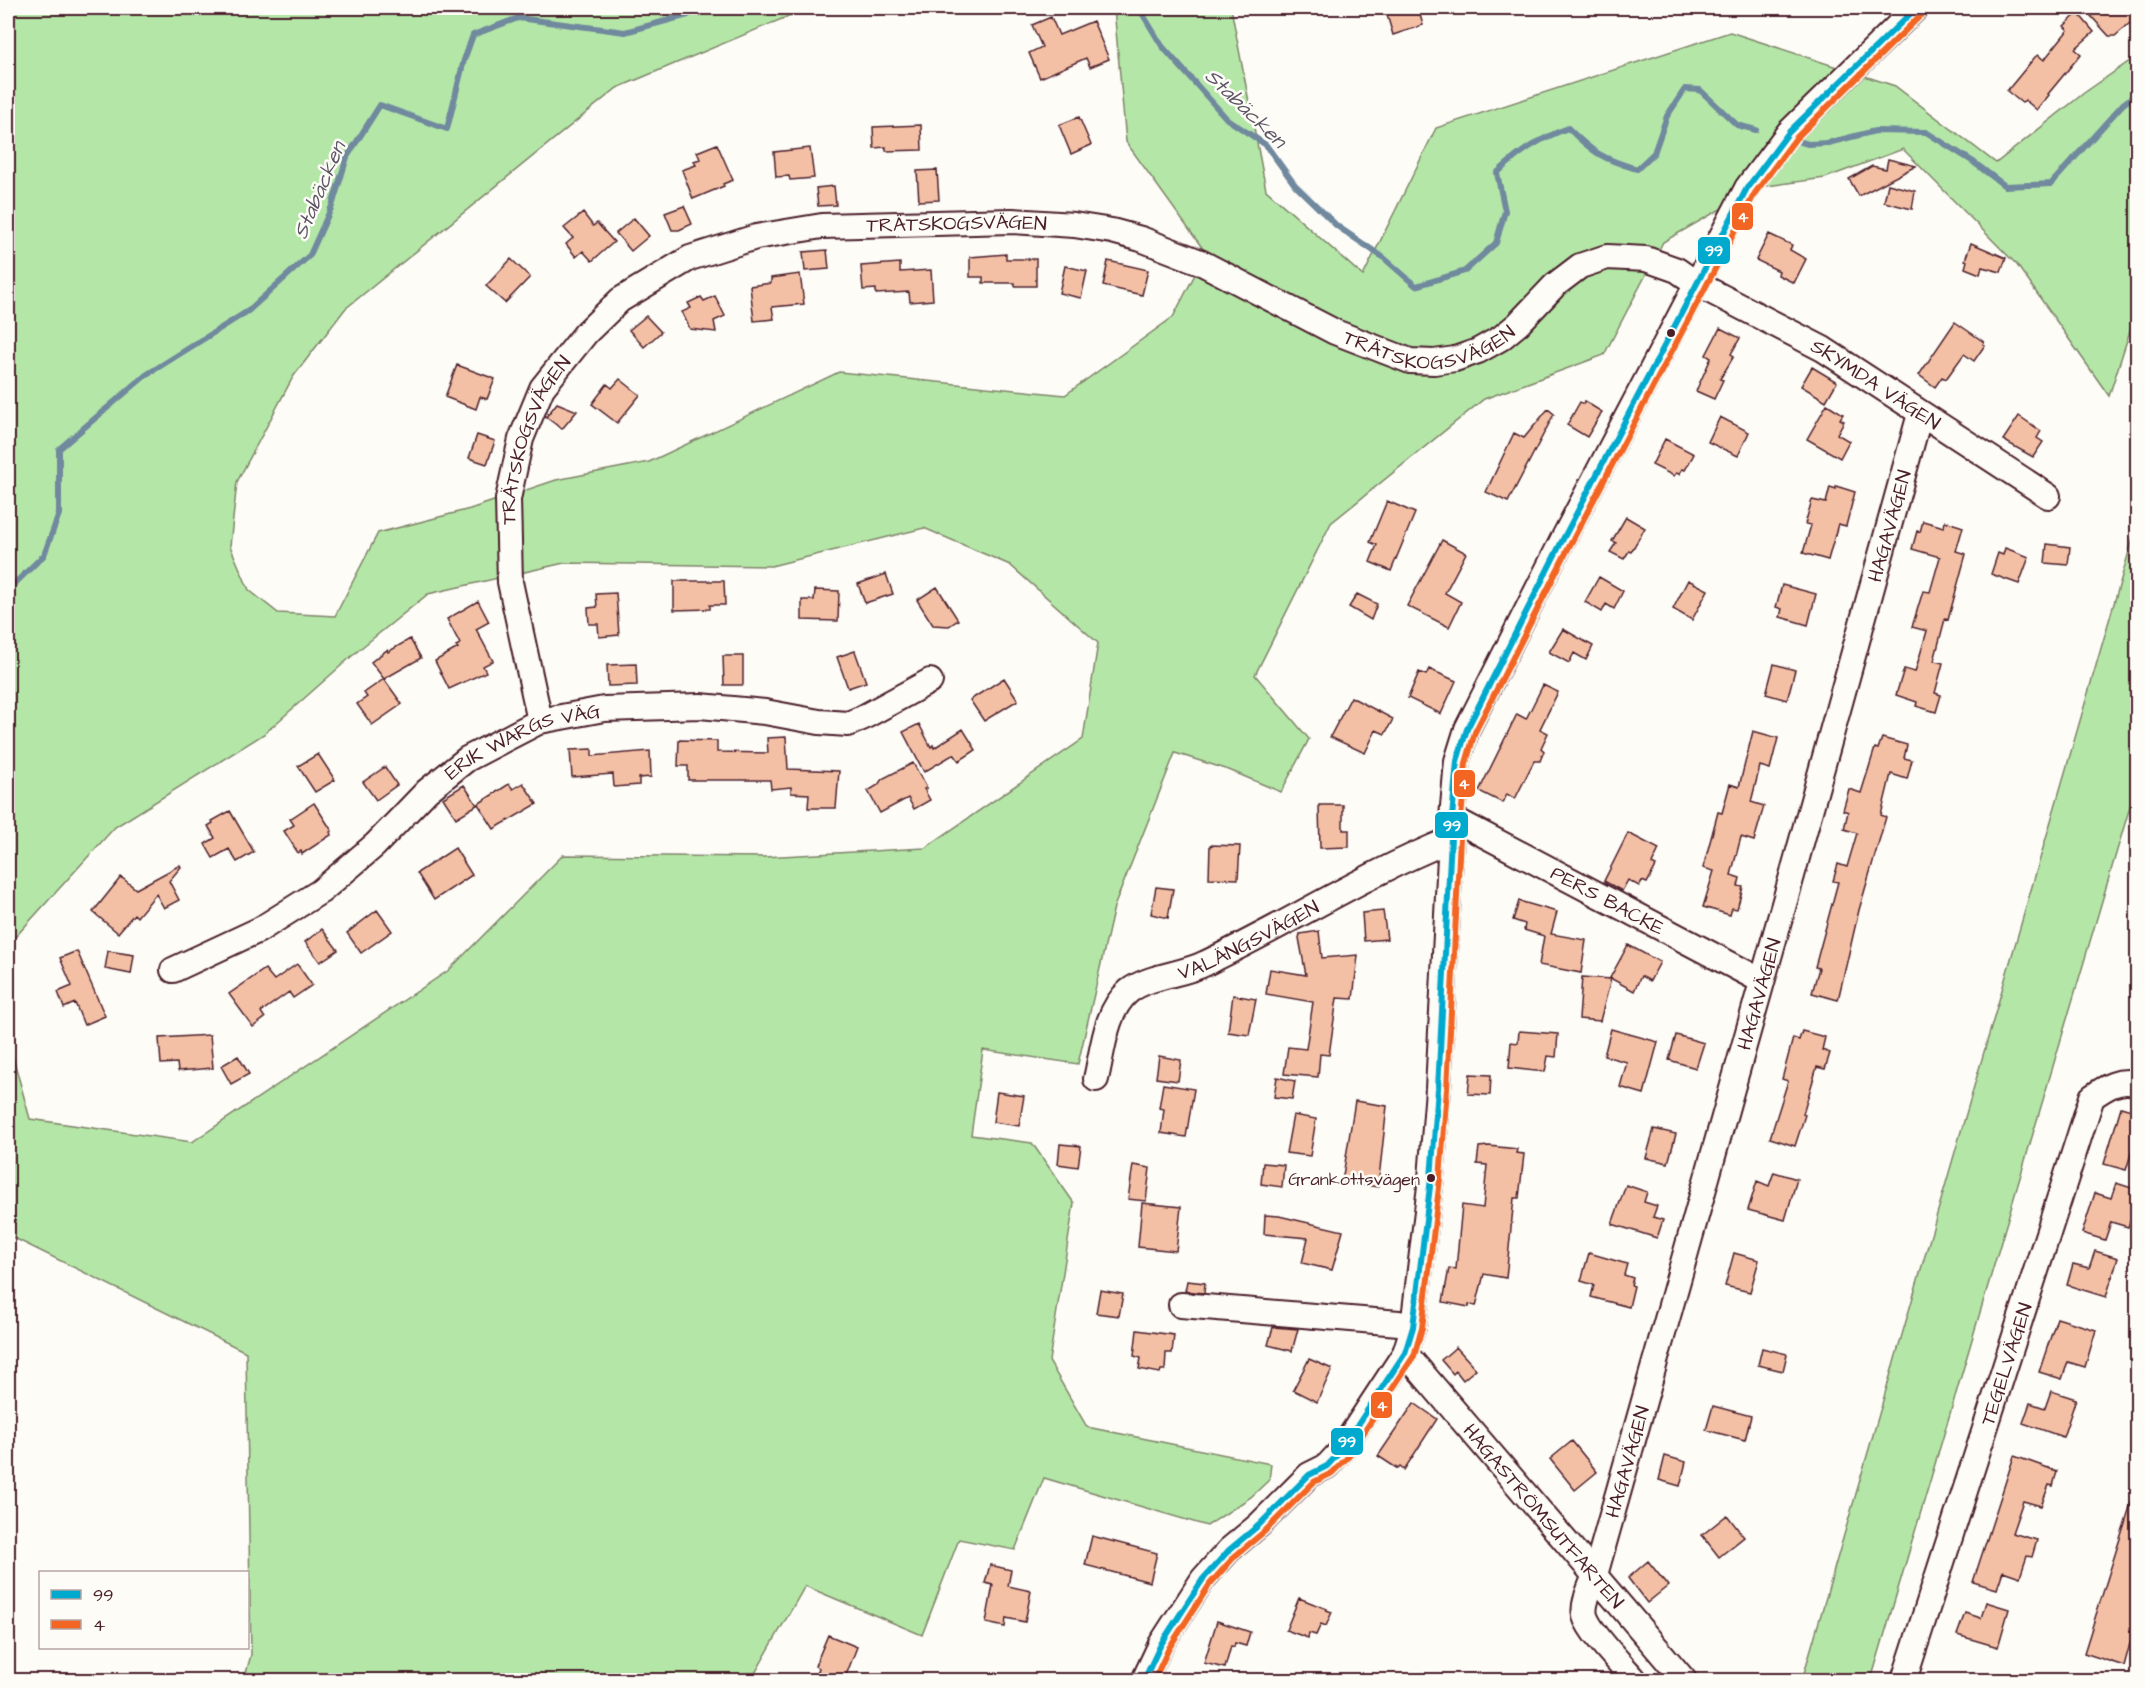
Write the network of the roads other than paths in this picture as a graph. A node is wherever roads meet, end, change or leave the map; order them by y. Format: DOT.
graph roads {
  1 [pos="1916,8"];
  2 [pos="1697,284"];
  3 [pos="1920,414"];
  4 [pos="2048,496"];
  5 [pos="930,681"];
  6 [pos="540,721"];
  7 [pos="1451,829"];
  8 [pos="173,970"];
  9 [pos="1762,981"];
  10 [pos="1096,1079"];
  11 [pos="2138,1084"];
  12 [pos="1181,1305"];
  13 [pos="1413,1327"];
  14 [pos="1405,1353"];
  15 [pos="1595,1575"];
  16 [pos="1144,1680"];
  17 [pos="1635,1680"];
  18 [pos="1684,1680"];
  19 [pos="1904,1680"];
  1 -- 2 [label="street"];
  2 -- 3 [label="street, SKYMDA VÄGEN"];
  2 -- 6 [label="street, TRÄTSKOGSVÄGEN"];
  2 -- 7 [label="street"];
  3 -- 4 [label="street, SKYMDA VÄGEN"];
  3 -- 9 [label="street, HAGAVÄGEN"];
  5 -- 6 [label="street, ERIK WARGS VÄG"];
  6 -- 8 [label="street, ERIK WARGS VÄG"];
  7 -- 9 [label="street, PERS BACKE"];
  7 -- 10 [label="street, VALÄNGSVÄGEN"];
  7 -- 13 [label="street"];
  9 -- 15 [label="street, HAGAVÄGEN"];
  11 -- 19 [label="street, TEGELVÄGEN"];
  12 -- 13 [label="street"];
  13 -- 14 [label="street"];
  14 -- 15 [label="street, HAGASTRÖMSUTFARTEN"];
  14 -- 16 [label="street"];
  15 -- 17 [label="street, HAGAVÄGEN"];
  15 -- 18 [label="street, HAGASTRÖMSUTFARTEN"];
}
